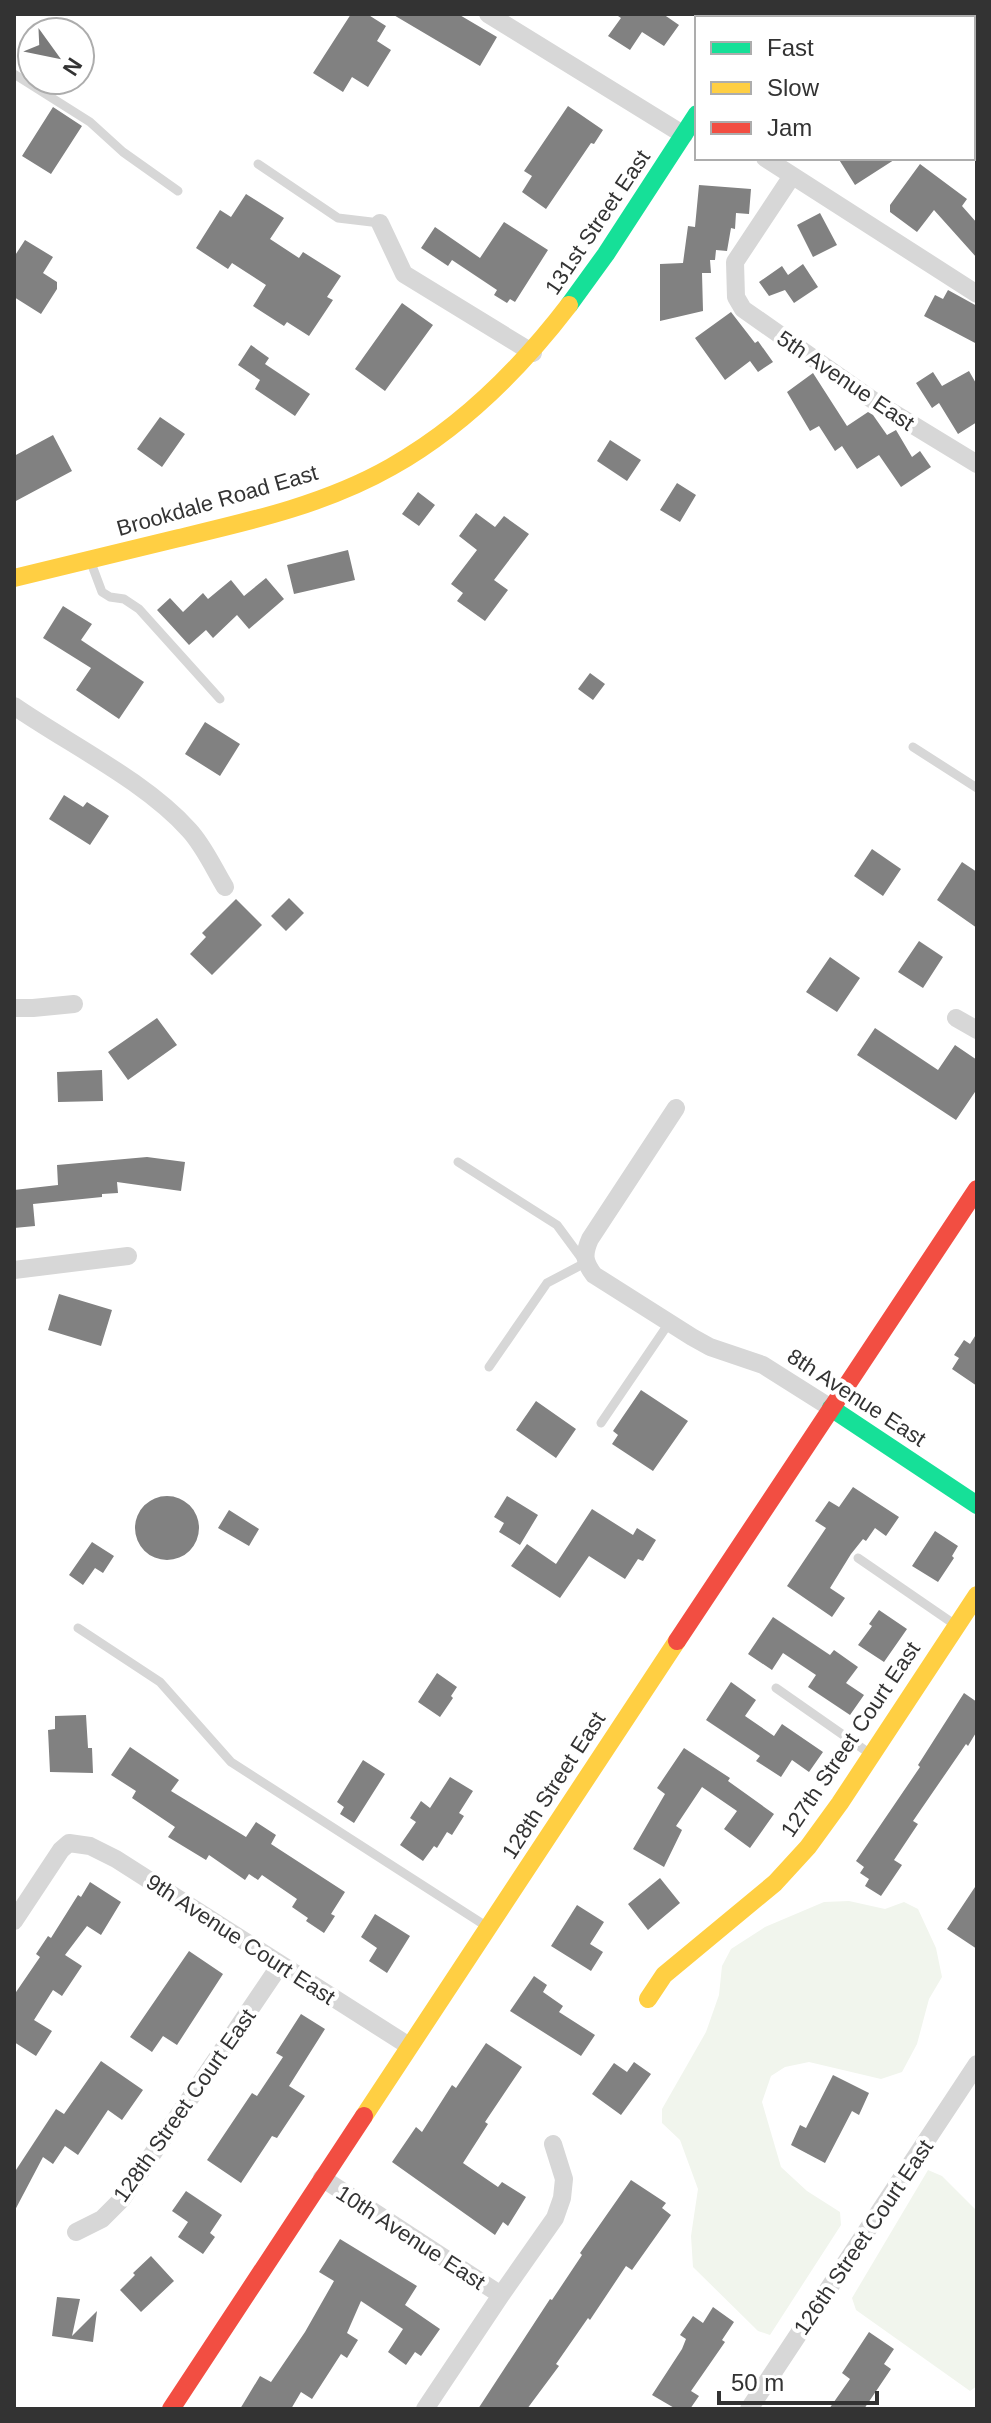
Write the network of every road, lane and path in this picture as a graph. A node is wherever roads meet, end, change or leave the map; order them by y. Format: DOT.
graph roads {
  1 [pos="488,14"];
  2 [pos="14,74"];
  3 [pos="695,117"];
  4 [pos="684,135"];
  5 [pos="768,160"];
  6 [pos="258,164"];
  7 [pos="792,176"];
  8 [pos="178,191"];
  9 [pos="380,223"];
  10 [pos="977,294"];
  11 [pos="533,353"];
  12 [pos="977,464"];
  13 [pos="90,560"];
  14 [pos="14,578"];
  15 [pos="220,699"];
  16 [pos="14,706"];
  17 [pos="913,747"];
  18 [pos="977,788"];
  19 [pos="225,887"];
  20 [pos="74,1004"];
  21 [pos="14,1008"];
  22 [pos="956,1018"];
  23 [pos="977,1030"];
  24 [pos="676,1108"];
  25 [pos="458,1162"];
  26 [pos="977,1189"];
  27 [pos="128,1256"];
  28 [pos="585,1263"];
  29 [pos="14,1270"];
  30 [pos="669,1323"];
  31 [pos="489,1367"];
  32 [pos="831,1408"];
  33 [pos="601,1423"];
  34 [pos="977,1505"];
  35 [pos="858,1558"];
  36 [pos="977,1595"];
  37 [pos="957,1626"];
  38 [pos="78,1628"];
  39 [pos="776,1688"];
  40 [pos="872,1755"];
  41 [pos="14,1921"];
  42 [pos="488,1928"];
  43 [pos="280,1965"];
  44 [pos="648,1999"];
  45 [pos="409,2046"];
  46 [pos="977,2064"];
  47 [pos="553,2144"];
  48 [pos="322,2178"];
  49 [pos="76,2232"];
  50 [pos="501,2295"];
  51 [pos="171,2409"];
  52 [pos="425,2409"];
  53 [pos="749,2409"];
  1 -- 4 [label="street"];
  2 -- 8 [label="lane"];
  3 -- 4 [label="street, 131st Street East"];
  4 -- 11 [label="street, 131st Street East"];
  5 -- 7 [label="street"];
  6 -- 9 [label="lane"];
  7 -- 10 [label="street"];
  7 -- 12 [label="street, 5th Avenue East"];
  9 -- 11 [label="street"];
  11 -- 13 [label="street, Brookdale Road East"];
  13 -- 14 [label="street, Brookdale Road East"];
  13 -- 15 [label="lane"];
  16 -- 19 [label="street"];
  17 -- 18 [label="lane"];
  20 -- 21 [label="street"];
  22 -- 23 [label="street"];
  24 -- 28 [label="street"];
  25 -- 28 [label="lane"];
  26 -- 32 [label="street, 128th Street East"];
  27 -- 29 [label="street"];
  28 -- 30 [label="street, 8th Avenue East"];
  28 -- 31 [label="lane"];
  30 -- 32 [label="street, 8th Avenue East"];
  30 -- 33 [label="lane"];
  32 -- 34 [label="street, 8th Avenue East"];
  32 -- 42 [label="street, 128th Street East"];
  35 -- 37 [label="lane"];
  36 -- 37 [label="street, 127th Street Court East"];
  37 -- 40 [label="street, 127th Street Court East"];
  38 -- 42 [label="lane"];
  39 -- 40 [label="lane"];
  40 -- 44 [label="street, 127th Street Court East"];
  41 -- 43 [label="street, 9th Avenue Court East"];
  42 -- 45 [label="street, 128th Street East"];
  43 -- 45 [label="street, 9th Avenue Court East"];
  43 -- 49 [label="street, 128th Street Court East"];
  45 -- 48 [label="street, 128th Street East"];
  46 -- 53 [label="street, 126th Street Court East"];
  47 -- 50 [label="street"];
  48 -- 50 [label="street, 10th Avenue East"];
  48 -- 51 [label="street, 128th Street East"];
  50 -- 52 [label="street"];
}
